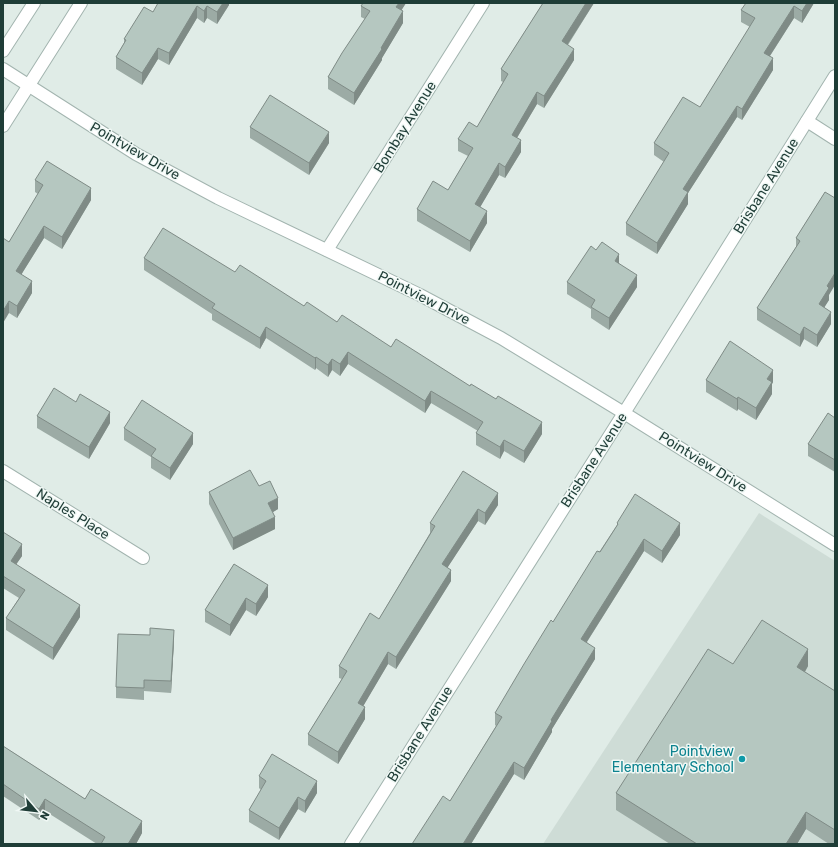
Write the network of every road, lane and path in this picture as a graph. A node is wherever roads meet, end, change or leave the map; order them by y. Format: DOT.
graph roads {
  1 [pos="34,3"];
  2 [pos="81,3"];
  3 [pos="483,3"];
  4 [pos="3,51"];
  5 [pos="3,69"];
  6 [pos="835,76"];
  7 [pos="29,86"];
  8 [pos="807,121"];
  9 [pos="3,126"];
  10 [pos="835,139"];
  11 [pos="328,250"];
  12 [pos="624,413"];
  13 [pos="3,471"];
  14 [pos="835,545"];
  15 [pos="143,558"];
  16 [pos="351,844"];
  1 -- 4 [label="street"];
  2 -- 7 [label="street"];
  3 -- 11 [label="street, Bombay Avenue"];
  5 -- 7 [label="street, Pointview Drive"];
  6 -- 8 [label="street, Brisbane Avenue"];
  7 -- 9 [label="street"];
  7 -- 11 [label="street, Pointview Drive"];
  8 -- 10 [label="street"];
  8 -- 12 [label="street, Brisbane Avenue"];
  11 -- 12 [label="street, Pointview Drive"];
  12 -- 14 [label="street, Pointview Drive"];
  12 -- 16 [label="street, Brisbane Avenue"];
  13 -- 15 [label="street, Naples Place"];
}
